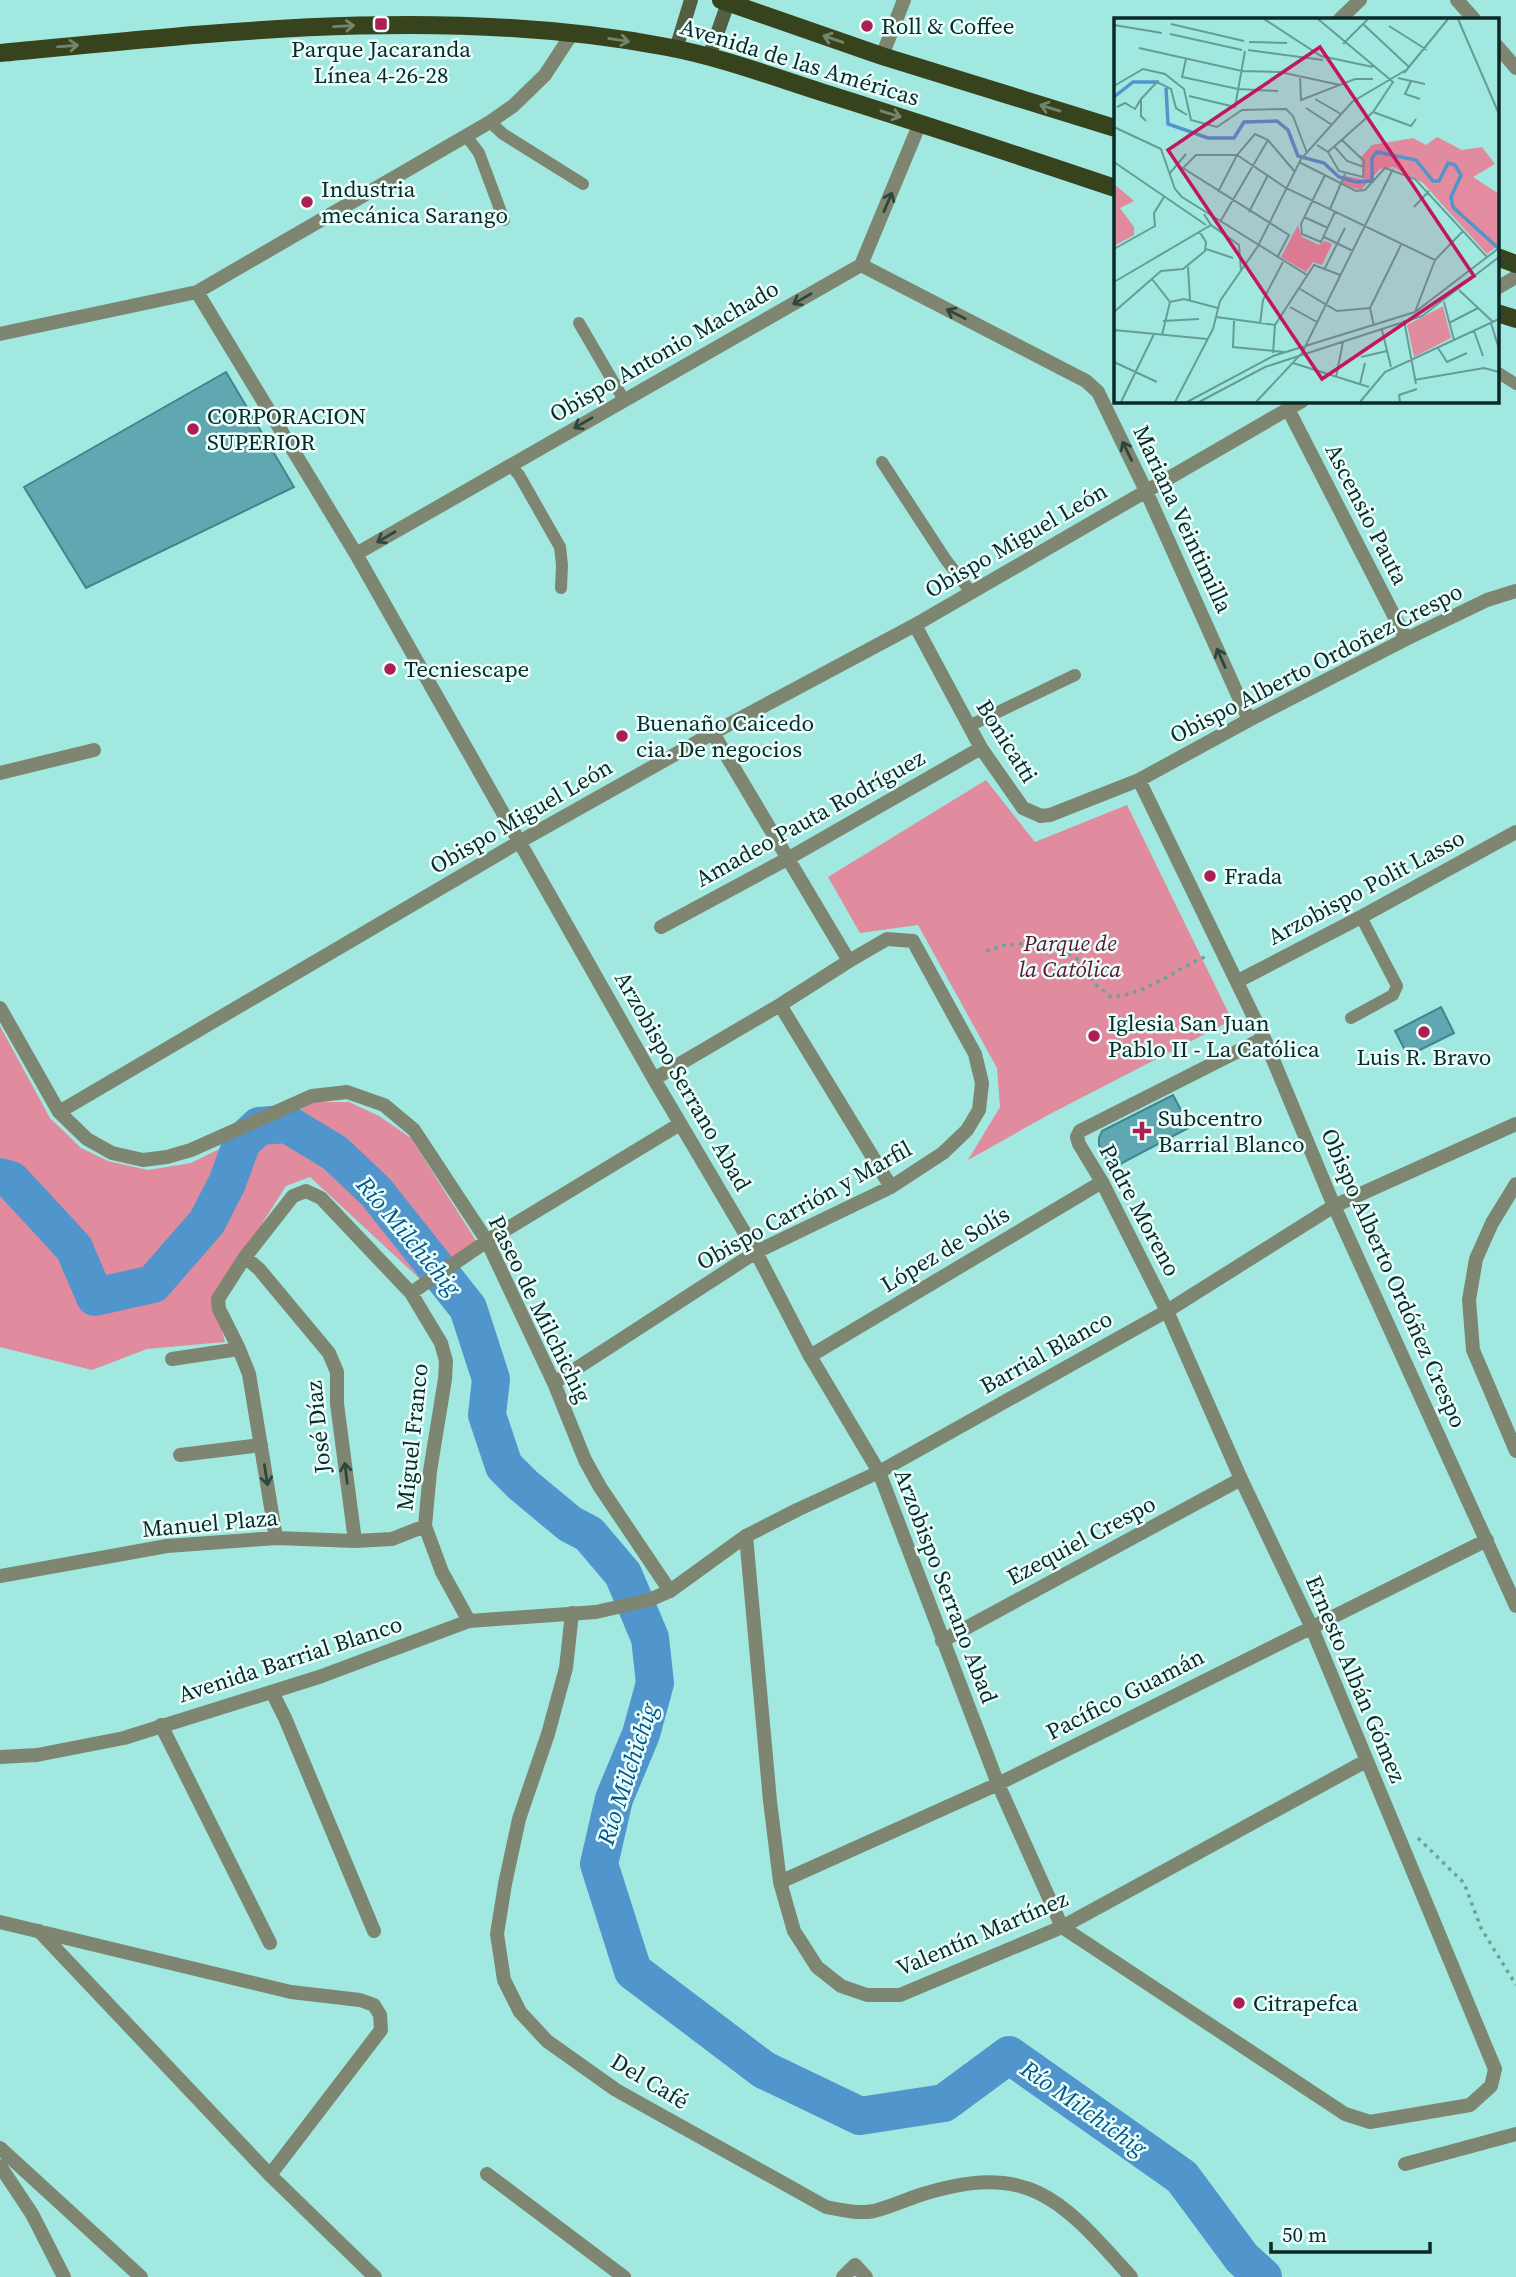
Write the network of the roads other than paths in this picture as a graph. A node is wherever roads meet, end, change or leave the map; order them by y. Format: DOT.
graph roads {
  1 [pos="691,0"];
  2 [pos="904,0"];
  3 [pos="1360,0"];
  4 [pos="1457,0"];
  5 [pos="726,1"];
  6 [pos="1340,18"];
  7 [pos="1473,18"];
  8 [pos="573,32"];
  9 [pos="1498,47"];
  10 [pos="676,49"];
  11 [pos="0,53"];
  12 [pos="881,56"];
  13 [pos="709,57"];
  14 [pos="1516,68"];
  15 [pos="490,122"];
  16 [pos="920,123"];
  17 [pos="1114,128"];
  18 [pos="467,137"];
  19 [pos="583,184"];
  20 [pos="1114,188"];
  21 [pos="504,220"];
  22 [pos="1498,257"];
  23 [pos="1516,264"];
  24 [pos="861,265"];
  25 [pos="1516,277"];
  26 [pos="1498,287"];
  27 [pos="197,292"];
  28 [pos="1498,313"];
  29 [pos="1516,319"];
  30 [pos="579,323"];
  31 [pos="0,334"];
  32 [pos="1498,373"];
  33 [pos="1516,384"];
  34 [pos="624,400"];
  35 [pos="1300,402"];
  36 [pos="1288,409"];
  37 [pos="882,462"];
  38 [pos="510,465"];
  39 [pos="1146,491"];
  40 [pos="356,554"];
  41 [pos="561,588"];
  42 [pos="1516,591"];
  43 [pos="971,592"];
  44 [pos="915,625"];
  45 [pos="1406,639"];
  46 [pos="1075,675"];
  47 [pos="1249,720"];
  48 [pos="969,726"];
  49 [pos="713,733"];
  50 [pos="981,748"];
  51 [pos="94,750"];
  52 [pos="0,773"];
  53 [pos="1139,780"];
  54 [pos="1516,832"];
  55 [pos="519,842"];
  56 [pos="789,858"];
  57 [pos="1361,917"];
  58 [pos="661,927"];
  59 [pos="849,961"];
  60 [pos="1238,981"];
  61 [pos="780,1006"];
  62 [pos="0,1008"];
  63 [pos="1350,1018"];
  64 [pos="1264,1038"];
  65 [pos="654,1079"];
  66 [pos="59,1112"];
  67 [pos="680,1124"];
  68 [pos="1516,1124"];
  69 [pos="1102,1182"];
  70 [pos="1516,1184"];
  71 [pos="891,1187"];
  72 [pos="1334,1206"];
  73 [pos="487,1241"];
  74 [pos="757,1252"];
  75 [pos="245,1256"];
  76 [pos="411,1293"];
  77 [pos="1167,1311"];
  78 [pos="239,1349"];
  79 [pos="810,1356"];
  80 [pos="172,1359"];
  81 [pos="554,1383"];
  82 [pos="261,1445"];
  83 [pos="1516,1451"];
  84 [pos="180,1455"];
  85 [pos="878,1472"];
  86 [pos="1241,1479"];
  87 [pos="425,1526"];
  88 [pos="746,1536"];
  89 [pos="276,1538"];
  90 [pos="1488,1540"];
  91 [pos="355,1541"];
  92 [pos="0,1576"];
  93 [pos="670,1591"];
  94 [pos="1516,1606"];
  95 [pos="596,1612"];
  96 [pos="572,1613"];
  97 [pos="469,1621"];
  98 [pos="1311,1626"];
  99 [pos="942,1641"];
  100 [pos="272,1692"];
  101 [pos="161,1726"];
  102 [pos="0,1757"];
  103 [pos="1366,1761"];
  104 [pos="998,1784"];
  105 [pos="780,1882"];
  106 [pos="0,1922"];
  107 [pos="1062,1927"];
  108 [pos="38,1930"];
  109 [pos="374,1931"];
  110 [pos="270,1943"];
  111 [pos="1516,2134"];
  112 [pos="0,2148"];
  113 [pos="1405,2164"];
  114 [pos="0,2166"];
  115 [pos="487,2174"];
  116 [pos="270,2175"];
  117 [pos="64,2277"];
  118 [pos="141,2277"];
  119 [pos="375,2277"];
  120 [pos="624,2277"];
  121 [pos="843,2277"];
  122 [pos="866,2277"];
  123 [pos="1131,2277"];
  1 -- 10 [label="main road"];
  2 -- 12 [label="street"];
  3 -- 6 [label="street"];
  4 -- 7 [label="street"];
  12 -- 5 [label="main road, Avenida de las Américas, one-way"];
  5 -- 13 [label="main road"];
  8 -- 10 [label="main road, Avenida de las Américas, one-way"];
  11 -- 8 [label="main road, Avenida de las Américas, one-way"];
  8 -- 15 [label="street"];
  9 -- 14 [label="street"];
  10 -- 13 [label="main road, Avenida de las Américas"];
  17 -- 12 [label="main road, Avenida de las Américas, one-way"];
  13 -- 16 [label="main road, Avenida de las Américas, one-way"];
  15 -- 18 [label="street"];
  15 -- 19 [label="lane"];
  16 -- 20 [label="main road, Avenida de las Américas"];
  24 -- 16 [label="street, one-way"];
  18 -- 21 [label="lane"];
  18 -- 27 [label="street"];
  22 -- 23 [label="main road"];
  24 -- 34 [label="street, Obispo Antonio Machado, one-way"];
  39 -- 24 [label="street, Mariana Veintimilla, one-way"];
  25 -- 26 [label="street"];
  27 -- 31 [label="street"];
  27 -- 40 [label="street, Arzobispo Serrano Abad"];
  28 -- 29 [label="main road"];
  30 -- 34 [label="lane"];
  32 -- 33 [label="lane"];
  34 -- 38 [label="street, Obispo Antonio Machado, one-way"];
  35 -- 36 [label="street, Obispo Miguel León"];
  36 -- 39 [label="street, Obispo Miguel León"];
  36 -- 45 [label="street, Ascensio Pauta"];
  37 -- 43 [label="lane"];
  38 -- 40 [label="street, Obispo Antonio Machado, one-way"];
  38 -- 41 [label="lane"];
  39 -- 43 [label="street, Obispo Miguel León"];
  47 -- 39 [label="street, Mariana Veintimilla, one-way"];
  40 -- 55 [label="street, Arzobispo Serrano Abad"];
  42 -- 45 [label="street, Obispo Alberto Ordoñez Crespo"];
  43 -- 44 [label="street, Obispo Miguel León"];
  44 -- 48 [label="street, Bonicatti"];
  44 -- 49 [label="street, Obispo Miguel León"];
  45 -- 47 [label="street, Obispo Alberto Ordoñez Crespo"];
  46 -- 48 [label="lane"];
  47 -- 53 [label="street, Obispo Alberto Ordoñez Crespo"];
  48 -- 50 [label="street, Bonicatti"];
  49 -- 55 [label="street, Obispo Miguel León"];
  49 -- 56 [label="street"];
  50 -- 53 [label="street, Bonicatti"];
  50 -- 56 [label="street, Amadeo Pauta Rodríguez"];
  51 -- 52 [label="street"];
  53 -- 60 [label="street, Obispo Alberto Ordóñez Crespo"];
  54 -- 57 [label="street, Arzobispo Polit Lasso"];
  55 -- 65 [label="street, Arzobispo Serrano Abad"];
  55 -- 66 [label="street, Obispo Miguel León"];
  56 -- 58 [label="street, Amadeo Pauta Rodríguez"];
  56 -- 59 [label="street"];
  57 -- 60 [label="street, Arzobispo Polit Lasso"];
  57 -- 63 [label="lane"];
  59 -- 61 [label="street"];
  59 -- 71 [label="street, Obispo Carrión y Marfil"];
  60 -- 64 [label="street, Obispo Alberto Ordóñez Crespo"];
  61 -- 65 [label="street"];
  61 -- 71 [label="street"];
  62 -- 66 [label="street, Paseo de Milchichig"];
  64 -- 69 [label="street, Padre Moreno"];
  64 -- 72 [label="street, Obispo Alberto Ordóñez Crespo"];
  65 -- 67 [label="street, Arzobispo Serrano Abad"];
  66 -- 73 [label="street, Paseo de Milchichig"];
  67 -- 73 [label="street"];
  67 -- 74 [label="street, Arzobispo Serrano Abad"];
  68 -- 72 [label="street, Barrial Blanco"];
  69 -- 77 [label="street, Padre Moreno"];
  69 -- 79 [label="street, López de Solís"];
  70 -- 83 [label="street"];
  71 -- 74 [label="street, Obispo Carrión y Marfil"];
  72 -- 77 [label="street, Barrial Blanco"];
  72 -- 90 [label="street, Obispo Alberto Ordóñez Crespo"];
  73 -- 76 [label="street"];
  73 -- 81 [label="street, Paseo de Milchichig"];
  74 -- 79 [label="street, Arzobispo Serrano Abad"];
  74 -- 81 [label="street, Obispo Carrión y Marfil"];
  75 -- 76 [label="street, Miguel Franco"];
  75 -- 78 [label="street, Miguel Franco"];
  91 -- 75 [label="street, José Díaz, one-way"];
  76 -- 87 [label="street, Miguel Franco"];
  77 -- 85 [label="street, Barrial Blanco"];
  77 -- 86 [label="street, Ernesto Albán Gómez"];
  78 -- 80 [label="street"];
  78 -- 82 [label="street"];
  79 -- 85 [label="street, Arzobispo Serrano Abad"];
  81 -- 93 [label="street, Paseo de Milchichig"];
  82 -- 84 [label="street"];
  82 -- 89 [label="street, one-way"];
  85 -- 88 [label="street, Barrial Blanco"];
  85 -- 99 [label="street, Arzobispo Serrano Abad"];
  86 -- 98 [label="street, Ernesto Albán Gómez"];
  86 -- 99 [label="street, Ezequiel Crespo"];
  87 -- 91 [label="street, Manuel Plaza"];
  87 -- 97 [label="street, Miguel Franco"];
  88 -- 93 [label="street, Barrial Blanco"];
  88 -- 105 [label="street, Valentín Martínez"];
  89 -- 91 [label="street, Manuel Plaza"];
  89 -- 92 [label="street, Manuel Plaza"];
  90 -- 94 [label="street, Obispo Alberto Ordóñez Crespo"];
  90 -- 98 [label="street, Pacífico Guamán"];
  93 -- 95 [label="street, Barrial Blanco"];
  95 -- 96 [label="street, Avenida Barrial Blanco"];
  96 -- 97 [label="street, Avenida Barrial Blanco"];
  96 -- 123 [label="street, Del Café"];
  97 -- 100 [label="street, Avenida Barrial Blanco"];
  98 -- 103 [label="street, Ernesto Albán Gómez"];
  98 -- 104 [label="street, Pacífico Guamán"];
  99 -- 104 [label="street, Arzobispo Serrano Abad"];
  100 -- 101 [label="street, Avenida Barrial Blanco"];
  100 -- 109 [label="street"];
  101 -- 102 [label="street, Avenida Barrial Blanco"];
  101 -- 110 [label="street"];
  103 -- 107 [label="street, Valentín Martínez"];
  103 -- 107 [label="street, Ernesto Albán Gómez"];
  104 -- 105 [label="street, Pacífico Guamán"];
  104 -- 107 [label="street, Arzobispo Serrano Abad"];
  105 -- 107 [label="street, Valentín Martínez"];
  106 -- 108 [label="street"];
  108 -- 116 [label="street"];
  108 -- 116 [label="street"];
  111 -- 113 [label="street"];
  112 -- 118 [label="street"];
  114 -- 117 [label="street"];
  115 -- 120 [label="street"];
  116 -- 119 [label="street"];
  121 -- 122 [label="street"];
}
